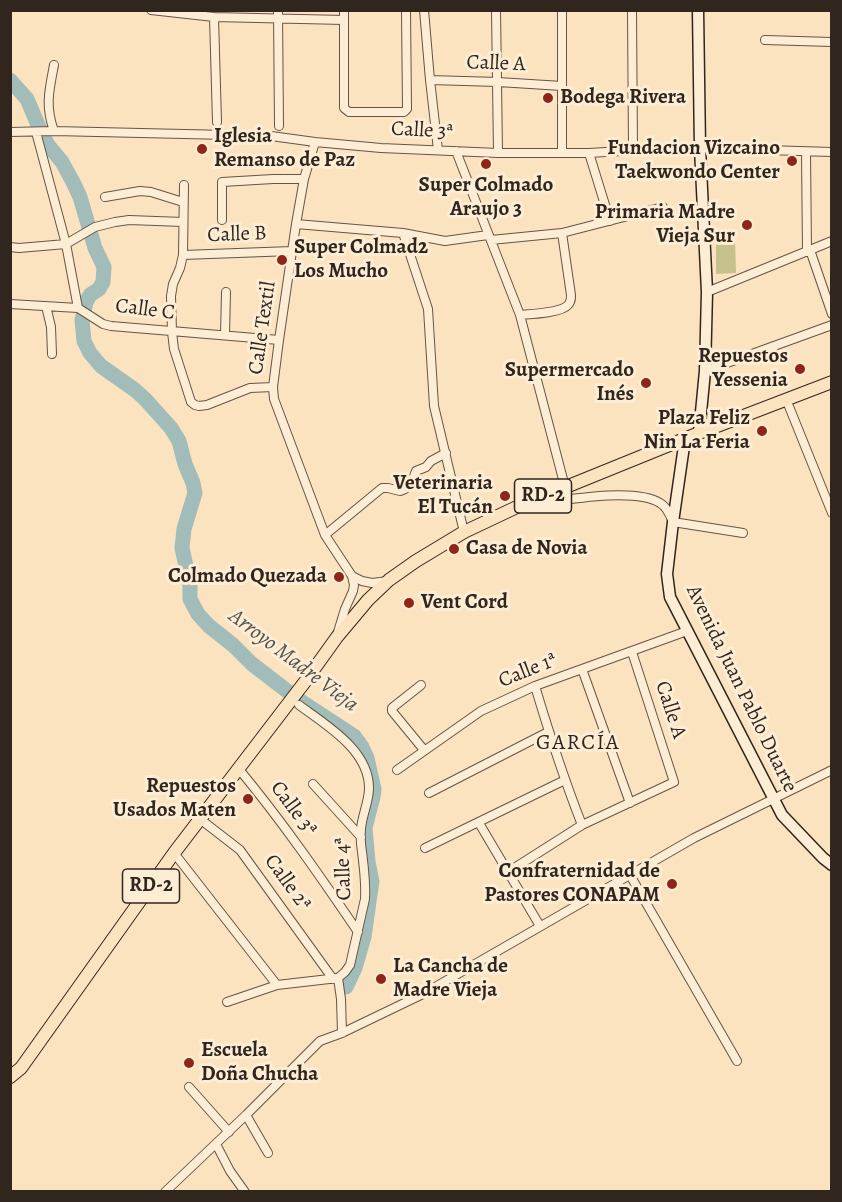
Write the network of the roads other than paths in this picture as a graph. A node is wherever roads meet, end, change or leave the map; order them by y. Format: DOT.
graph roads {
  1 [pos="151,10"];
  2 [pos="344,10"];
  3 [pos="406,10"];
  4 [pos="424,10"];
  5 [pos="496,10"];
  6 [pos="562,10"];
  7 [pos="632,10"];
  8 [pos="698,10"];
  9 [pos="278,14"];
  10 [pos="214,17"];
  11 [pos="344,20"];
  12 [pos="765,40"];
  13 [pos="831,42"];
  14 [pos="54,65"];
  15 [pos="429,80"];
  16 [pos="498,82"];
  17 [pos="562,86"];
  18 [pos="217,122"];
  19 [pos="279,126"];
  20 [pos="51,131"];
  21 [pos="10,132"];
  22 [pos="36,132"];
  23 [pos="315,142"];
  24 [pos="700,148"];
  25 [pos="438,150"];
  26 [pos="633,150"];
  27 [pos="456,151"];
  28 [pos="806,152"];
  29 [pos="831,152"];
  30 [pos="498,153"];
  31 [pos="562,153"];
  32 [pos="589,153"];
  33 [pos="304,179"];
  34 [pos="184,185"];
  35 [pos="105,197"];
  36 [pos="183,202"];
  37 [pos="663,207"];
  38 [pos="222,220"];
  39 [pos="610,221"];
  40 [pos="183,222"];
  41 [pos="296,224"];
  42 [pos="403,233"];
  43 [pos="562,233"];
  44 [pos="489,238"];
  45 [pos="831,242"];
  46 [pos="66,244"];
  47 [pos="10,247"];
  48 [pos="292,251"];
  49 [pos="809,251"];
  50 [pos="183,255"];
  51 [pos="226,291"];
  52 [pos="707,292"];
  53 [pos="10,304"];
  54 [pos="46,306"];
  55 [pos="78,308"];
  56 [pos="831,314"];
  57 [pos="520,315"];
  58 [pos="831,325"];
  59 [pos="172,332"];
  60 [pos="225,335"];
  61 [pos="279,340"];
  62 [pos="52,354"];
  63 [pos="705,371"];
  64 [pos="831,382"];
  65 [pos="273,387"];
  66 [pos="786,399"];
  67 [pos="699,433"];
  68 [pos="685,439"];
  69 [pos="446,453"];
  70 [pos="566,487"];
  71 [pos="519,506"];
  72 [pos="831,513"];
  73 [pos="673,522"];
  74 [pos="464,532"];
  75 [pos="743,533"];
  76 [pos="325,535"];
  77 [pos="352,576"];
  78 [pos="389,580"];
  79 [pos="687,631"];
  80 [pos="337,637"];
  81 [pos="632,652"];
  82 [pos="582,669"];
  83 [pos="421,685"];
  84 [pos="535,686"];
  85 [pos="296,701"];
  86 [pos="548,732"];
  87 [pos="424,750"];
  88 [pos="238,768"];
  89 [pos="397,770"];
  90 [pos="831,770"];
  91 [pos="565,780"];
  92 [pos="313,784"];
  93 [pos="429,793"];
  94 [pos="773,798"];
  95 [pos="630,802"];
  96 [pos="200,819"];
  97 [pos="479,823"];
  98 [pos="582,825"];
  99 [pos="361,837"];
  100 [pos="425,848"];
  101 [pos="174,853"];
  102 [pos="831,863"];
  103 [pos="508,872"];
  104 [pos="630,875"];
  105 [pos="540,926"];
  106 [pos="358,932"];
  107 [pos="335,979"];
  108 [pos="277,985"];
  109 [pos="227,1002"];
  110 [pos="342,1033"];
  111 [pos="737,1061"];
  112 [pos="10,1077"];
  113 [pos="189,1087"];
  114 [pos="246,1115"];
  115 [pos="229,1132"];
  116 [pos="216,1144"];
  117 [pos="268,1153"];
  118 [pos="165,1191"];
  119 [pos="245,1191"];
  1 -- 10 [label="street"];
  2 -- 11 [label="street"];
  3 -- 11 [label="street"];
  4 -- 15 [label="street"];
  5 -- 16 [label="street"];
  6 -- 17 [label="street"];
  7 -- 26 [label="street"];
  8 -- 24 [label="main road"];
  9 -- 10 [label="street"];
  9 -- 11 [label="street"];
  9 -- 19 [label="street"];
  10 -- 18 [label="street"];
  12 -- 13 [label="street"];
  14 -- 20 [label="street"];
  15 -- 16 [label="street, Calle A"];
  15 -- 25 [label="street"];
  16 -- 17 [label="street, Calle A"];
  16 -- 30 [label="street"];
  17 -- 31 [label="street"];
  20 -- 22 [label="street, Calle 3ª"];
  20 -- 23 [label="street, Calle 3ª"];
  21 -- 22 [label="street, Calle 3ª"];
  22 -- 46 [label="street"];
  23 -- 25 [label="street, Calle 3ª"];
  23 -- 33 [label="street, Calle Textil"];
  24 -- 26 [label="street, Calle 3ª"];
  24 -- 28 [label="street, Calle 3ª"];
  24 -- 52 [label="main road"];
  25 -- 27 [label="street, Calle 3ª"];
  26 -- 32 [label="street, Calle 3ª"];
  27 -- 30 [label="street, Calle 3ª"];
  27 -- 44 [label="street"];
  28 -- 29 [label="street, Calle 3ª"];
  28 -- 49 [label="street"];
  30 -- 31 [label="street, Calle 3ª"];
  31 -- 32 [label="street, Calle 3ª"];
  32 -- 39 [label="street"];
  33 -- 38 [label="street"];
  33 -- 41 [label="street, Calle Textil"];
  34 -- 36 [label="street"];
  35 -- 36 [label="street"];
  36 -- 40 [label="street"];
  37 -- 39 [label="street"];
  39 -- 43 [label="street"];
  40 -- 46 [label="street, Calle B"];
  40 -- 50 [label="street"];
  41 -- 42 [label="street"];
  41 -- 48 [label="street, Calle Textil"];
  42 -- 44 [label="street"];
  42 -- 69 [label="street"];
  43 -- 44 [label="street"];
  43 -- 57 [label="street"];
  44 -- 57 [label="street"];
  45 -- 49 [label="street"];
  46 -- 47 [label="street, Calle B"];
  46 -- 55 [label="street"];
  48 -- 50 [label="street, Calle B"];
  48 -- 61 [label="street, Calle Textil"];
  49 -- 52 [label="street"];
  49 -- 56 [label="street"];
  50 -- 59 [label="street"];
  51 -- 60 [label="street"];
  52 -- 63 [label="main road"];
  53 -- 54 [label="street"];
  54 -- 55 [label="street"];
  54 -- 62 [label="street"];
  55 -- 59 [label="street, Calle C"];
  57 -- 70 [label="street"];
  58 -- 63 [label="street"];
  59 -- 60 [label="street, Calle C"];
  59 -- 65 [label="street"];
  60 -- 61 [label="street, Calle C"];
  61 -- 65 [label="street, Calle Textil"];
  63 -- 67 [label="main road"];
  64 -- 66 [label="main road, RD-2"];
  65 -- 76 [label="street, Calle Textil"];
  66 -- 67 [label="main road, RD-2"];
  66 -- 72 [label="street"];
  67 -- 68 [label="main road, RD-2"];
  68 -- 70 [label="main road, RD-2"];
  68 -- 73 [label="main road, Avenida Juan Pablo Duarte"];
  69 -- 74 [label="street"];
  69 -- 76 [label="street"];
  70 -- 71 [label="main road, RD-2"];
  71 -- 73 [label="street"];
  71 -- 74 [label="main road, RD-2"];
  73 -- 75 [label="street"];
  73 -- 79 [label="main road, Avenida Juan Pablo Duarte"];
  74 -- 78 [label="main road, RD-2"];
  76 -- 77 [label="street, Calle Textil"];
  77 -- 78 [label="street"];
  77 -- 80 [label="street"];
  78 -- 80 [label="main road, RD-2"];
  79 -- 81 [label="street, Calle 1ª"];
  79 -- 94 [label="main road, Avenida Juan Pablo Duarte"];
  80 -- 85 [label="main road, RD-2"];
  81 -- 82 [label="street, Calle 1ª"];
  81 -- 95 [label="street, Calle A"];
  82 -- 84 [label="street, Calle 1ª"];
  82 -- 95 [label="street"];
  83 -- 87 [label="street"];
  84 -- 86 [label="street"];
  84 -- 87 [label="street, Calle 1ª"];
  85 -- 88 [label="main road, RD-2"];
  85 -- 99 [label="street, Calle 4ª"];
  86 -- 91 [label="street"];
  86 -- 93 [label="street"];
  87 -- 89 [label="street, Calle 1ª"];
  88 -- 96 [label="main road, RD-2"];
  88 -- 106 [label="street, Calle 3ª"];
  90 -- 94 [label="street"];
  91 -- 97 [label="street"];
  91 -- 98 [label="street"];
  92 -- 99 [label="street"];
  94 -- 102 [label="main road, Avenida Juan Pablo Duarte"];
  94 -- 104 [label="street"];
  95 -- 98 [label="street"];
  96 -- 101 [label="main road, RD-2"];
  96 -- 107 [label="street, Calle 2ª"];
  97 -- 100 [label="street"];
  97 -- 103 [label="street"];
  98 -- 103 [label="street"];
  99 -- 106 [label="street, Calle 4ª"];
  101 -- 108 [label="street"];
  101 -- 112 [label="main road, RD-2"];
  103 -- 105 [label="street"];
  104 -- 105 [label="street"];
  104 -- 111 [label="street"];
  105 -- 110 [label="street"];
  106 -- 107 [label="street, Calle 4ª"];
  107 -- 108 [label="street"];
  107 -- 110 [label="street"];
  108 -- 109 [label="street"];
  110 -- 114 [label="street"];
  113 -- 115 [label="street"];
  114 -- 115 [label="street"];
  114 -- 117 [label="street"];
  115 -- 116 [label="street"];
  116 -- 118 [label="street"];
  116 -- 119 [label="street"];
}
